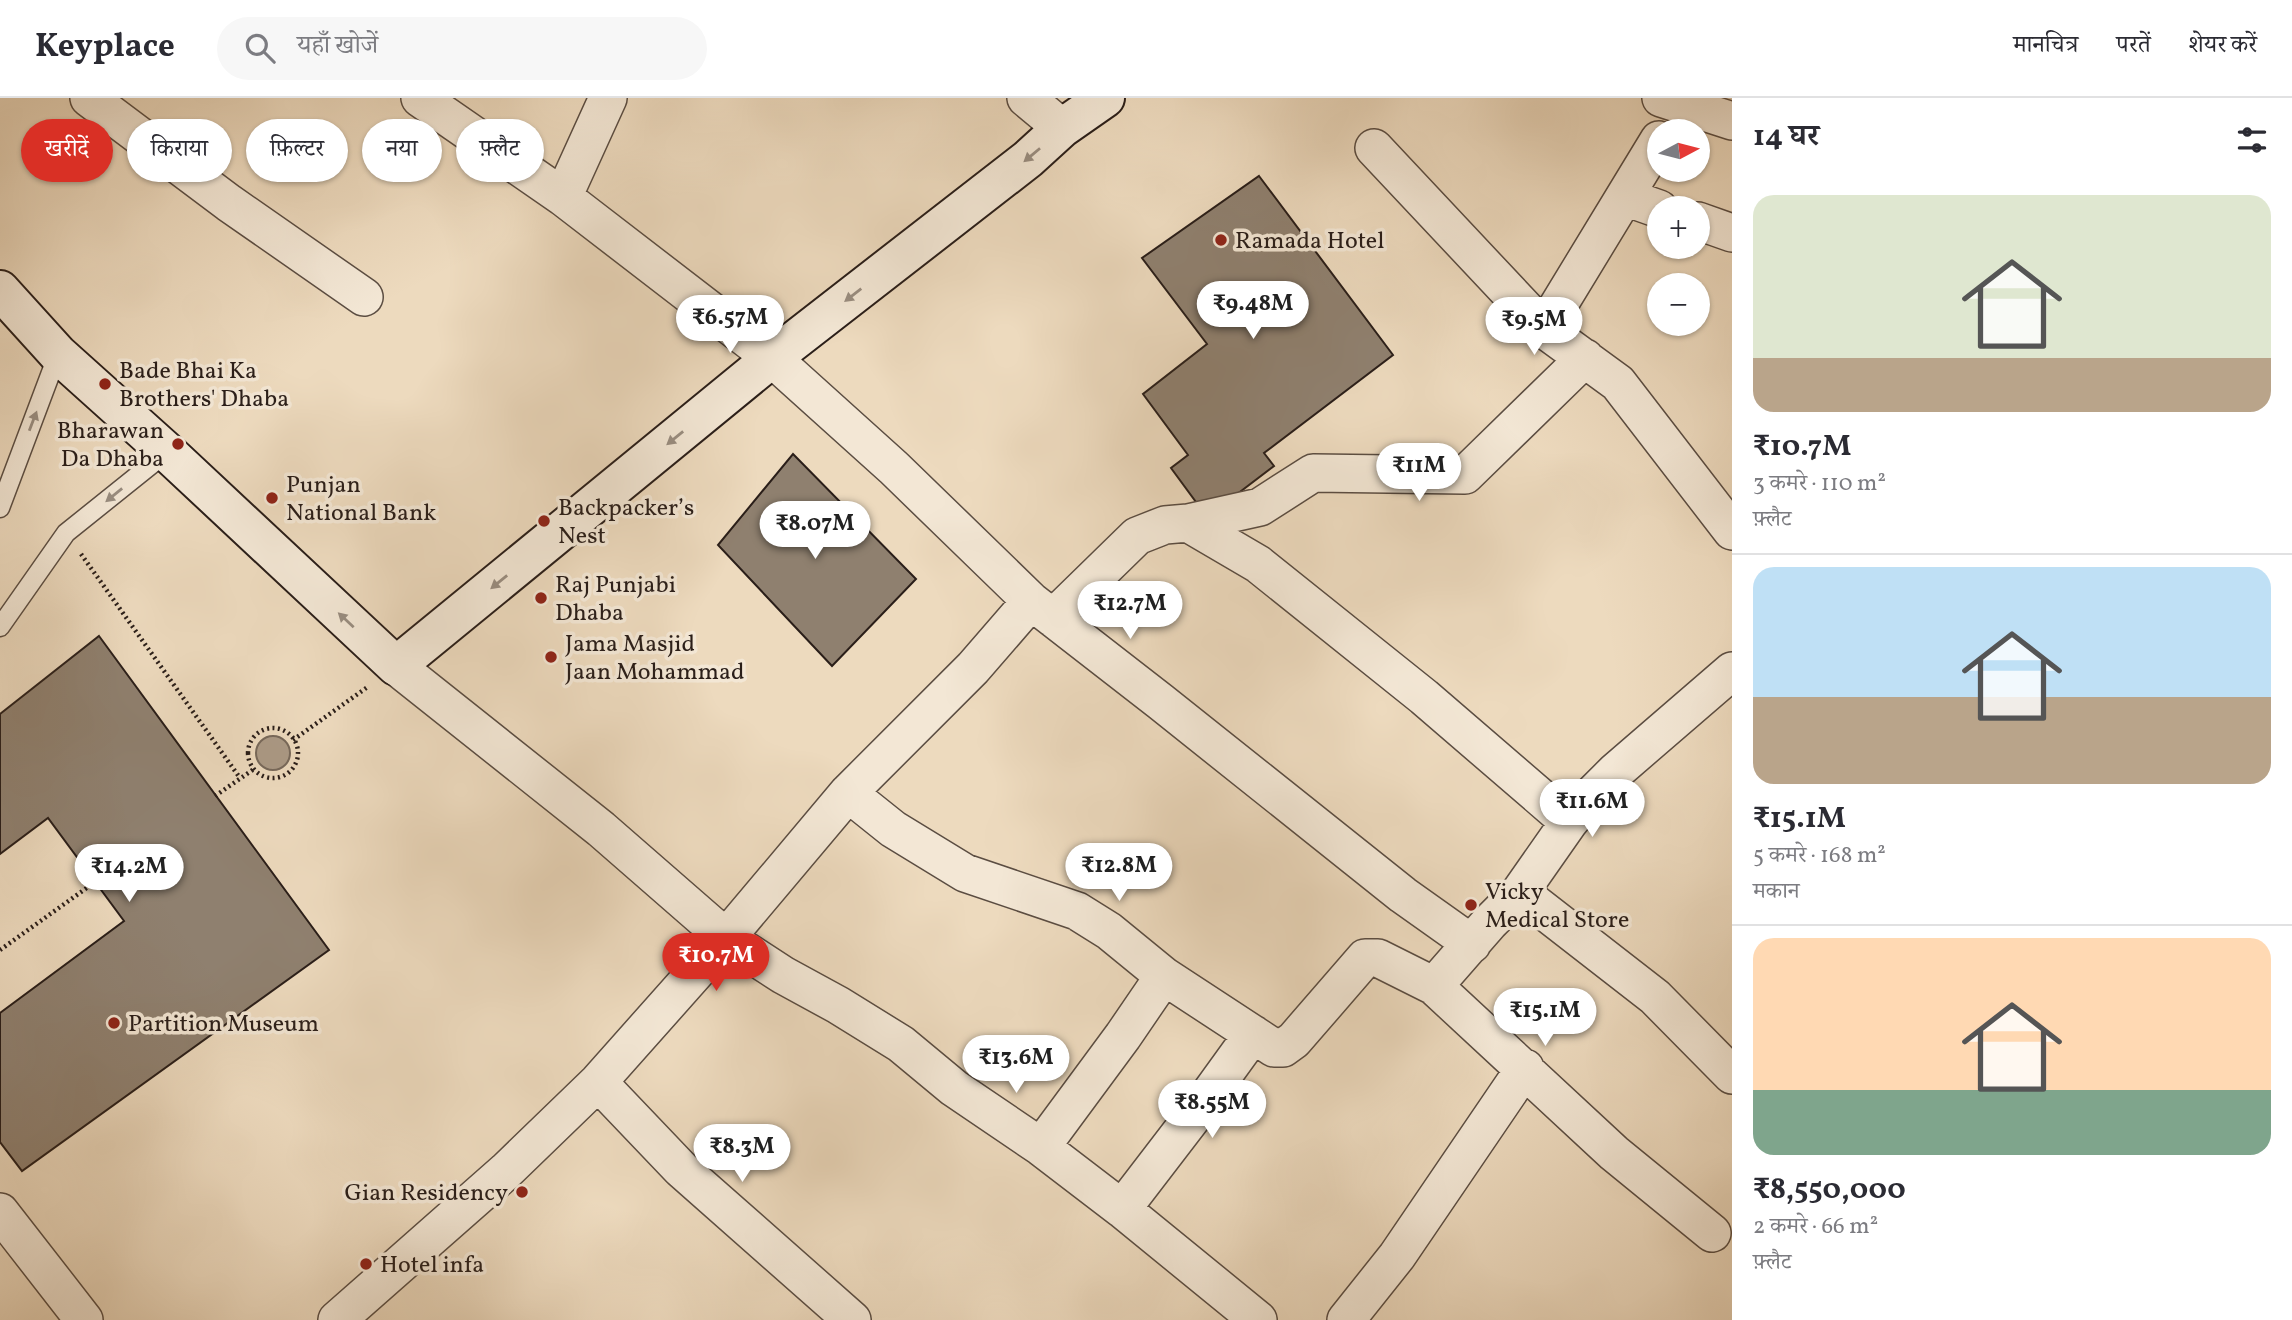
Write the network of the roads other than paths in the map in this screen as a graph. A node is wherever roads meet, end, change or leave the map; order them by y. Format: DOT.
graph roads {
  1 [pos="89,98"];
  2 [pos="421,98"];
  3 [pos="608,98"];
  4 [pos="1026,98"];
  5 [pos="1105,98"];
  6 [pos="1669,111"];
  7 [pos="1732,121"];
  8 [pos="1062,128"];
  9 [pos="1374,148"];
  10 [pos="1648,182"];
  11 [pos="563,197"];
  12 [pos="1642,203"];
  13 [pos="1710,225"];
  14 [pos="1732,233"];
  15 [pos="0,290"];
  16 [pos="365,297"];
  17 [pos="1544,329"];
  18 [pos="58,354"];
  19 [pos="772,358"];
  20 [pos="1585,358"];
  21 [pos="167,452"];
  22 [pos="0,508"];
  23 [pos="1188,523"];
  24 [pos="1732,531"];
  25 [pos="1042,610"];
  26 [pos="0,627"];
  27 [pos="396,666"];
  28 [pos="1732,671"];
  29 [pos="848,793"];
  30 [pos="1569,822"];
  31 [pos="1520,892"];
  32 [pos="726,938"];
  33 [pos="1472,944"];
  34 [pos="1164,976"];
  35 [pos="1434,986"];
  36 [pos="1253,1034"];
  37 [pos="1525,1068"];
  38 [pos="1732,1075"];
  39 [pos="598,1082"];
  40 [pos="1041,1147"];
  41 [pos="1122,1209"];
  42 [pos="0,1212"];
  43 [pos="1712,1233"];
  44 [pos="376,1308"];
  45 [pos="84,1320"];
  46 [pos="337,1320"];
  47 [pos="852,1320"];
  48 [pos="1258,1320"];
  49 [pos="1346,1320"];
  1 -- 16 [label="street"];
  2 -- 11 [label="street"];
  3 -- 11 [label="street"];
  4 -- 8 [label="street"];
  5 -- 8 [label="street"];
  6 -- 7 [label="street"];
  8 -- 19 [label="street, one-way"];
  9 -- 17 [label="street"];
  10 -- 12 [label="street"];
  11 -- 19 [label="street"];
  12 -- 17 [label="street"];
  13 -- 14 [label="street"];
  15 -- 18 [label="street"];
  17 -- 20 [label="street"];
  18 -- 21 [label="street"];
  22 -- 18 [label="lane, one-way"];
  19 -- 25 [label="street"];
  19 -- 27 [label="street, one-way"];
  20 -- 23 [label="street"];
  20 -- 24 [label="street"];
  21 -- 26 [label="lane, one-way"];
  27 -- 21 [label="street, one-way"];
  23 -- 25 [label="street"];
  23 -- 30 [label="street"];
  25 -- 29 [label="street"];
  25 -- 33 [label="street"];
  27 -- 32 [label="street"];
  28 -- 30 [label="street"];
  29 -- 32 [label="street"];
  29 -- 34 [label="street"];
  30 -- 31 [label="street"];
  31 -- 33 [label="street"];
  31 -- 38 [label="street"];
  32 -- 39 [label="street"];
  32 -- 40 [label="street"];
  33 -- 35 [label="street"];
  34 -- 36 [label="street"];
  34 -- 40 [label="street"];
  35 -- 36 [label="street"];
  35 -- 37 [label="street"];
  36 -- 41 [label="street"];
  37 -- 43 [label="street"];
  37 -- 49 [label="street"];
  39 -- 44 [label="street"];
  39 -- 47 [label="street"];
  40 -- 41 [label="street"];
  41 -- 48 [label="street"];
  42 -- 45 [label="street"];
  44 -- 46 [label="street"];
}
